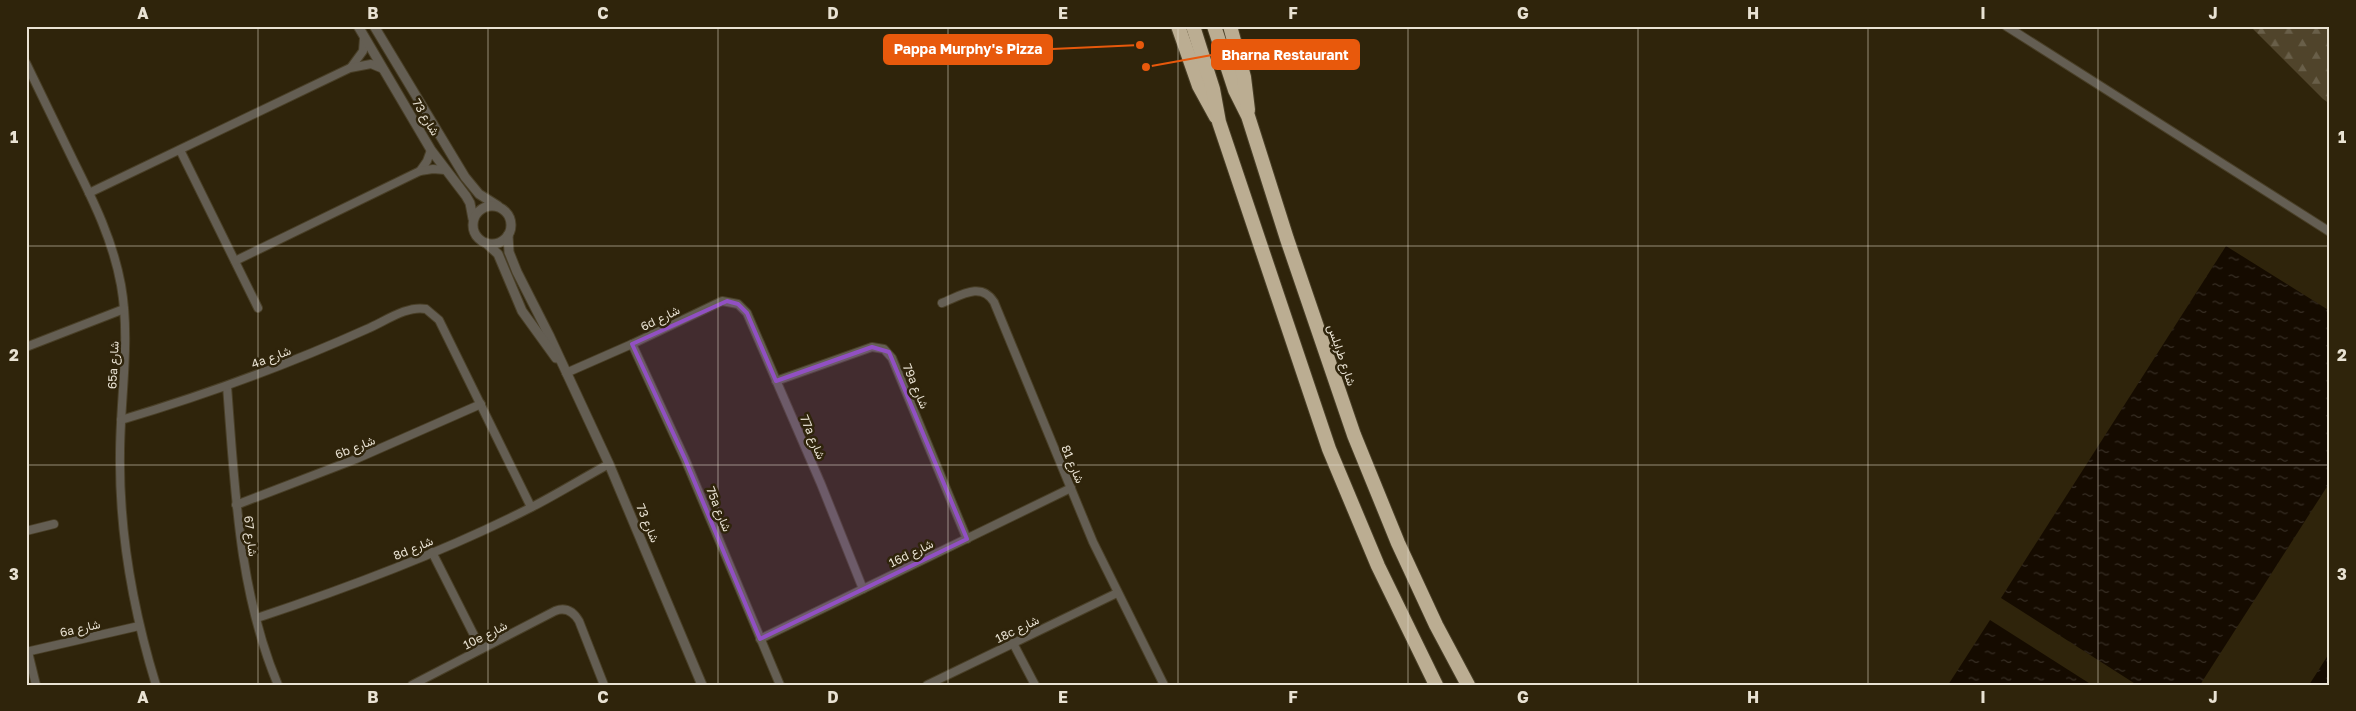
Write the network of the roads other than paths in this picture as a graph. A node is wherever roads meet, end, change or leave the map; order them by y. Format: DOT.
graph roads {
  1 [pos="358,26"];
  2 [pos="374,26"];
  3 [pos="1178,26"];
  4 [pos="1193,26"];
  5 [pos="1214,26"];
  6 [pos="1230,26"];
  7 [pos="2006,26"];
  8 [pos="364,38"];
  9 [pos="26,63"];
  10 [pos="350,68"];
  11 [pos="383,69"];
  12 [pos="1248,116"];
  13 [pos="1219,122"];
  14 [pos="180,150"];
  15 [pos="431,150"];
  16 [pos="445,170"];
  17 [pos="420,171"];
  18 [pos="90,193"];
  19 [pos="498,206"];
  20 [pos="473,218"];
  21 [pos="2330,232"];
  22 [pos="508,235"];
  23 [pos="486,243"];
  24 [pos="235,261"];
  25 [pos="732,302"];
  26 [pos="942,303"];
  27 [pos="258,308"];
  28 [pos="124,309"];
  29 [pos="632,344"];
  30 [pos="26,347"];
  31 [pos="567,375"];
  32 [pos="776,381"];
  33 [pos="227,386"];
  34 [pos="481,404"];
  35 [pos="121,420"];
  36 [pos="610,467"];
  37 [pos="1071,488"];
  38 [pos="236,505"];
  39 [pos="531,508"];
  40 [pos="54,524"];
  41 [pos="26,531"];
  42 [pos="967,538"];
  43 [pos="432,552"];
  44 [pos="863,589"];
  45 [pos="1117,593"];
  46 [pos="256,618"];
  47 [pos="139,626"];
  48 [pos="760,639"];
  49 [pos="1013,643"];
  50 [pos="481,649"];
  51 [pos="27,652"];
  52 [pos="36,685"];
  53 [pos="156,685"];
  54 [pos="278,685"];
  55 [pos="412,685"];
  56 [pos="604,685"];
  57 [pos="702,685"];
  58 [pos="780,685"];
  59 [pos="927,685"];
  60 [pos="1035,685"];
  61 [pos="1164,685"];
  62 [pos="1436,685"];
  63 [pos="1468,685"];
  1 -- 8 [label="street, شارع 73"];
  2 -- 19 [label="street, شارع 73"];
  3 -- 13 [label="highway"];
  4 -- 13 [label="highway"];
  5 -- 12 [label="highway, شارع طرابلس"];
  6 -- 12 [label="highway"];
  7 -- 21 [label="street"];
  8 -- 10 [label="street"];
  8 -- 11 [label="street, شارع 73"];
  9 -- 18 [label="street, 65a شارع"];
  10 -- 11 [label="street"];
  10 -- 14 [label="street"];
  11 -- 15 [label="street, شارع 73"];
  12 -- 63 [label="highway, شارع طرابلس"];
  13 -- 62 [label="highway"];
  14 -- 18 [label="street"];
  14 -- 24 [label="street"];
  15 -- 16 [label="street, شارع 73"];
  15 -- 17 [label="street"];
  16 -- 17 [label="street"];
  16 -- 20 [label="street, شارع 73"];
  17 -- 24 [label="street"];
  18 -- 28 [label="street, 65a شارع"];
  19 -- 20 [label="street"];
  19 -- 22 [label="street"];
  20 -- 23 [label="street"];
  22 -- 23 [label="street"];
  22 -- 31 [label="street, شارع 73"];
  23 -- 31 [label="street, شارع 73"];
  24 -- 27 [label="street"];
  25 -- 29 [label="street, 6d شارع"];
  25 -- 32 [label="street, 77a شارع"];
  26 -- 37 [label="street, شارع 81"];
  28 -- 30 [label="street"];
  28 -- 35 [label="street, 65a شارع"];
  29 -- 31 [label="street, 6d شارع"];
  29 -- 48 [label="street, 75a شارع"];
  31 -- 36 [label="street, شارع 73"];
  32 -- 42 [label="street, 79a شارع"];
  32 -- 44 [label="street, 77a شارع"];
  33 -- 34 [label="street, 4a شارع"];
  33 -- 35 [label="street, 4a شارع"];
  33 -- 38 [label="street, شارع 67"];
  34 -- 38 [label="street, 6b شارع"];
  34 -- 39 [label="street"];
  35 -- 47 [label="street, 65a شارع"];
  36 -- 39 [label="street, 8d شارع"];
  36 -- 57 [label="street, شارع 73"];
  37 -- 42 [label="street, 16d شارع"];
  37 -- 45 [label="street, شارع 81"];
  38 -- 46 [label="street, شارع 67"];
  39 -- 43 [label="street, 8d شارع"];
  40 -- 41 [label="street"];
  42 -- 44 [label="street, 16d شارع"];
  43 -- 46 [label="street, 8d شارع"];
  43 -- 50 [label="street"];
  44 -- 48 [label="street, 16d شارع"];
  45 -- 49 [label="street, 18c شارع"];
  45 -- 61 [label="street, شارع 81"];
  46 -- 54 [label="street, شارع 67"];
  47 -- 51 [label="street, 6a شارع"];
  47 -- 53 [label="street, 65a شارع"];
  48 -- 58 [label="street, 75a شارع"];
  49 -- 59 [label="street, 18c شارع"];
  49 -- 60 [label="street"];
  50 -- 55 [label="street, 10e شارع"];
  50 -- 56 [label="street, 10e شارع"];
  51 -- 52 [label="street"];
}
